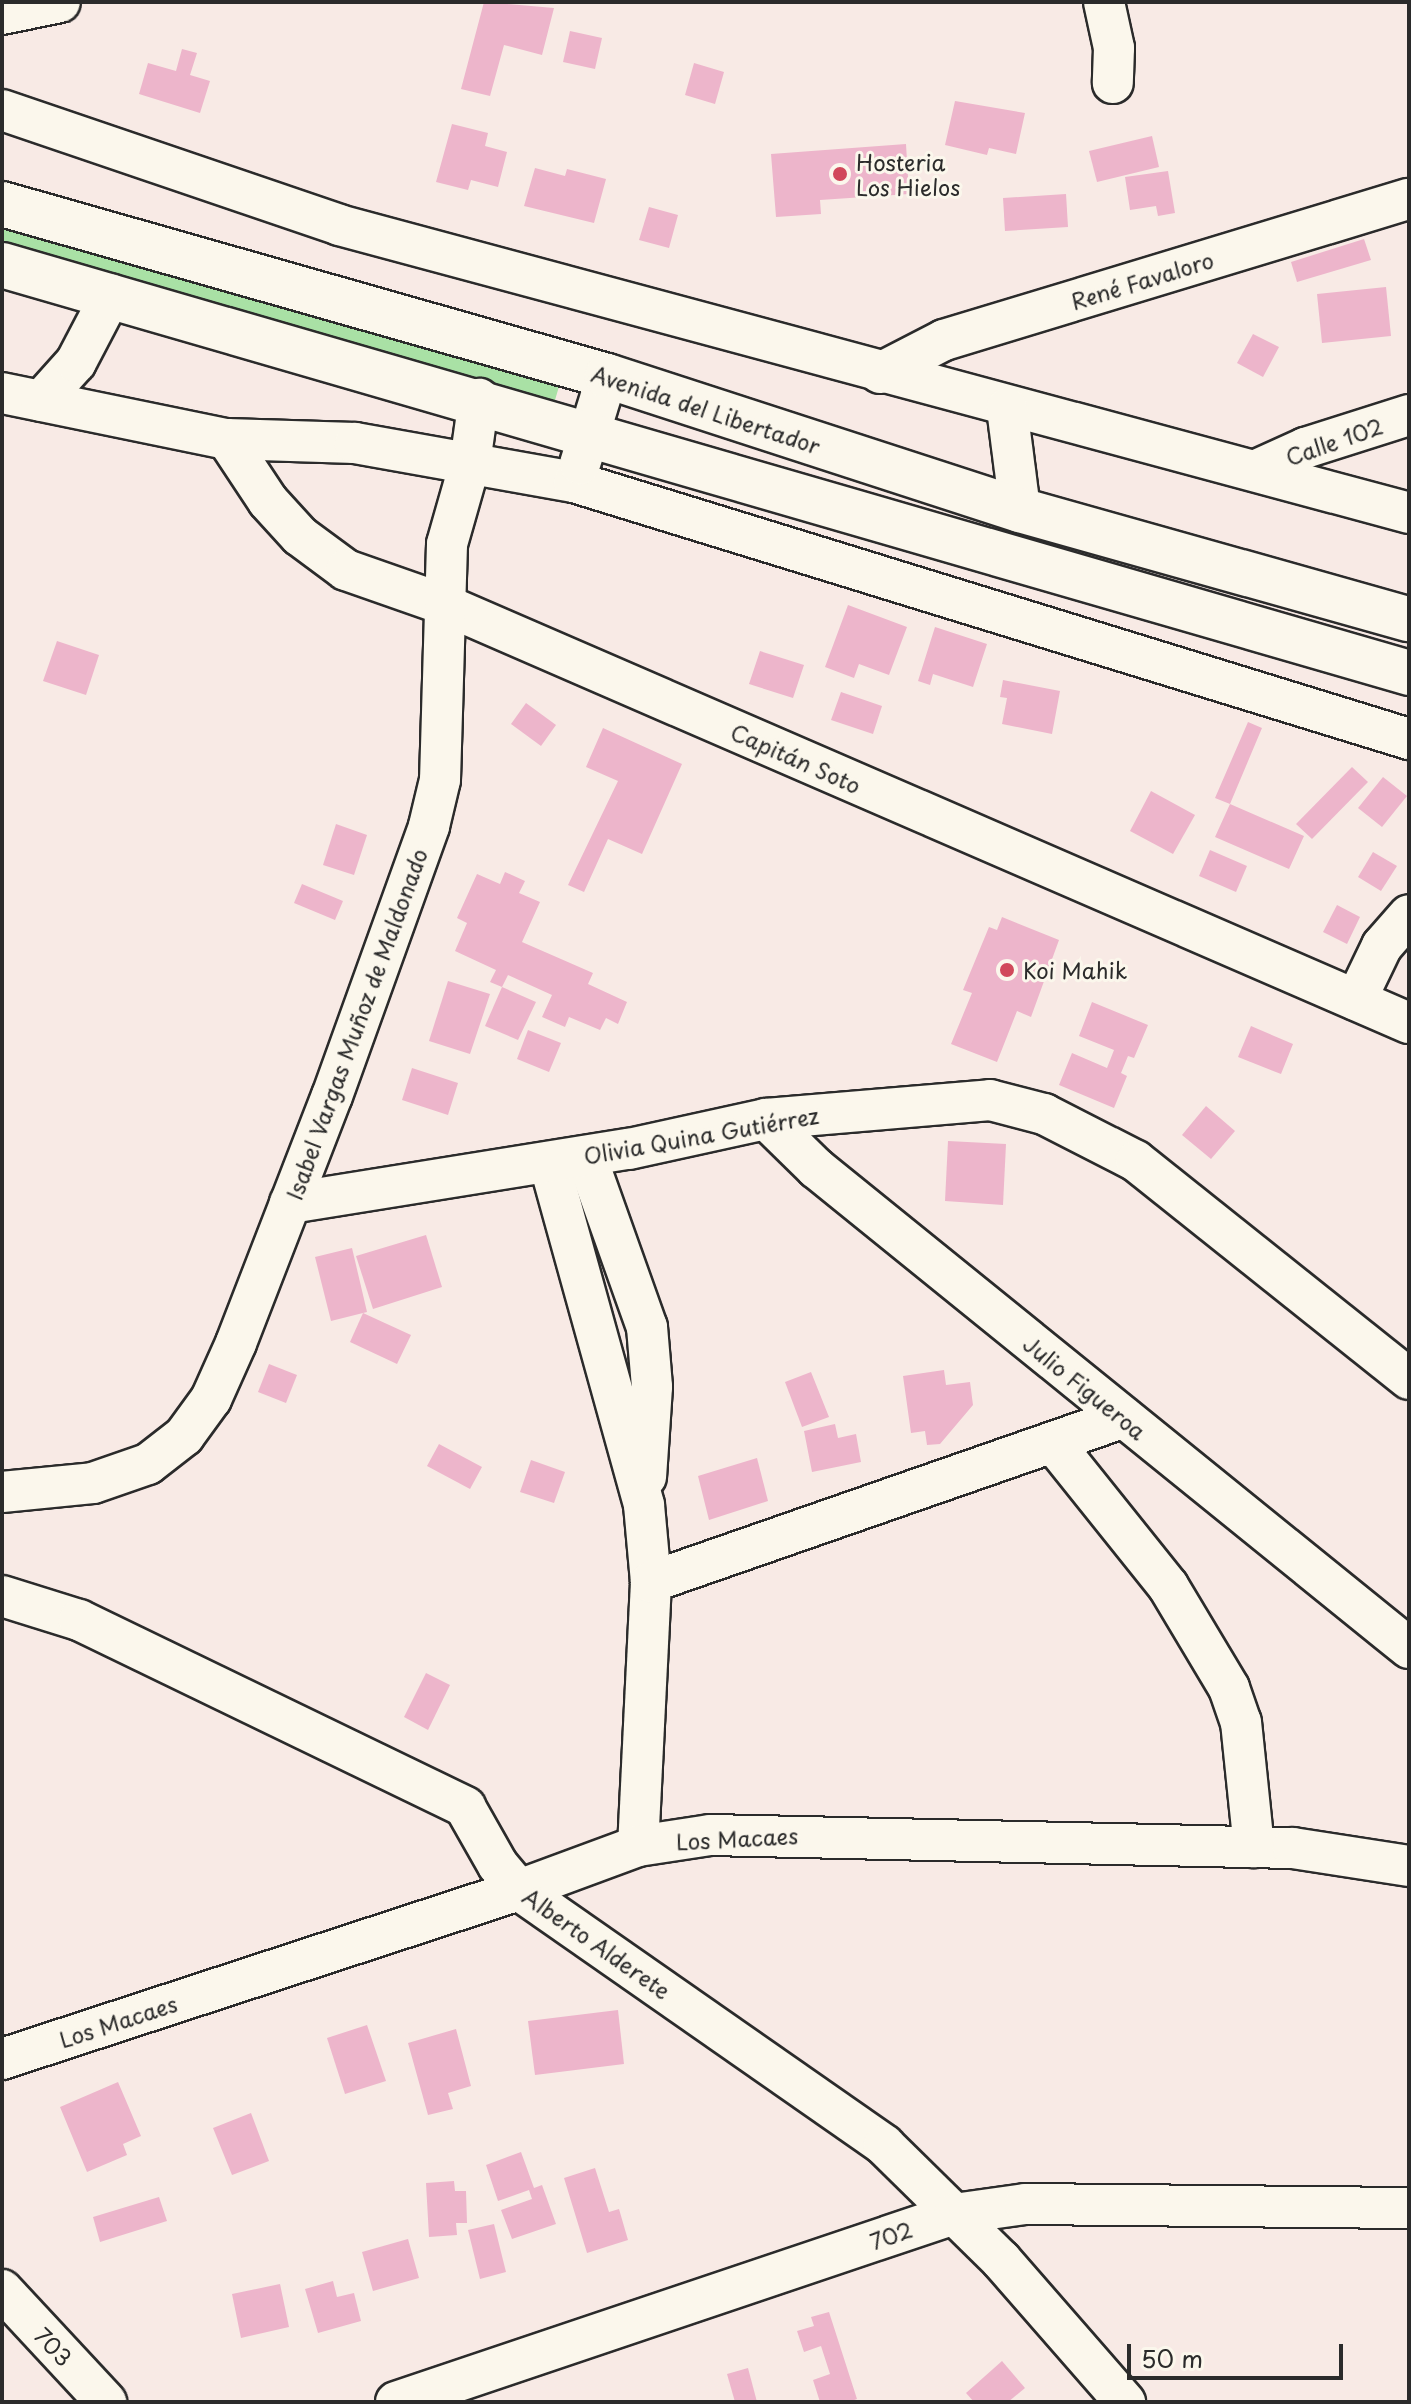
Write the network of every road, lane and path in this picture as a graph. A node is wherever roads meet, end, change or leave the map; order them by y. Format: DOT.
graph roads {
  1 [pos="60,2"];
  2 [pos="1104,2"];
  3 [pos="2,14"];
  4 [pos="1113,83"];
  5 [pos="2,110"];
  6 [pos="1409,199"];
  7 [pos="2,204"];
  8 [pos="2,265"];
  9 [pos="111,295"];
  10 [pos="880,373"];
  11 [pos="607,376"];
  12 [pos="2,393"];
  13 [pos="479,399"];
  14 [pos="41,401"];
  15 [pos="1007,408"];
  16 [pos="1409,415"];
  17 [pos="591,432"];
  18 [pos="227,439"];
  19 [pos="470,463"];
  20 [pos="1259,469"];
  21 [pos="574,482"];
  22 [pos="1020,510"];
  23 [pos="1409,513"];
  24 [pos="443,604"];
  25 [pos="1409,619"];
  26 [pos="1409,673"];
  27 [pos="1409,739"];
  28 [pos="1409,915"];
  29 [pos="1356,1000"];
  30 [pos="1409,1023"];
  31 [pos="766,1119"];
  32 [pos="567,1159"];
  33 [pos="290,1203"];
  34 [pos="1409,1379"];
  35 [pos="1123,1418"];
  36 [pos="1055,1445"];
  37 [pos="2,1492"];
  38 [pos="651,1582"];
  39 [pos="2,1596"];
  40 [pos="1409,1648"];
  41 [pos="638,1846"];
  42 [pos="1254,1847"];
  43 [pos="1409,1866"];
  44 [pos="519,1890"];
  45 [pos="2,2059"];
  46 [pos="1409,2208"];
  47 [pos="954,2214"];
  48 [pos="2,2290"];
  49 [pos="106,2402"];
  50 [pos="396,2402"];
  51 [pos="1125,2402"];
  1 -- 3 [label="street"];
  2 -- 4 [label="street"];
  5 -- 10 [label="street"];
  6 -- 10 [label="street, René Favaloro"];
  7 -- 11 [label="main road, Avenida del Libertador"];
  8 -- 9 [label="main road"];
  9 -- 13 [label="main road"];
  9 -- 14 [label="street"];
  10 -- 15 [label="street"];
  11 -- 17 [label="street"];
  11 -- 22 [label="main road, Avenida del Libertador"];
  12 -- 14 [label="street"];
  13 -- 17 [label="main road"];
  13 -- 19 [label="street, Isabel Vargas Muñoz de Maldonado"];
  14 -- 18 [label="street"];
  15 -- 20 [label="street"];
  15 -- 22 [label="street"];
  16 -- 20 [label="street, Calle 102"];
  17 -- 21 [label="street"];
  17 -- 26 [label="main road"];
  18 -- 19 [label="street"];
  18 -- 24 [label="street, Capitán Soto"];
  19 -- 21 [label="street"];
  19 -- 24 [label="street, Isabel Vargas Muñoz de Maldonado"];
  20 -- 23 [label="street"];
  21 -- 27 [label="street"];
  22 -- 25 [label="main road, Avenida del Libertador"];
  24 -- 29 [label="street, Capitán Soto"];
  24 -- 33 [label="street, Isabel Vargas Muñoz de Maldonado"];
  28 -- 29 [label="street"];
  29 -- 30 [label="street, Capitán Soto"];
  31 -- 32 [label="street, Olivia Quina Gutiérrez"];
  31 -- 34 [label="street, Olivia Quina Gutiérrez"];
  31 -- 35 [label="street, Julio Figueroa"];
  32 -- 33 [label="street, Olivia Quina Gutiérrez"];
  32 -- 38 [label="street"];
  33 -- 37 [label="street, Isabel Vargas Muñoz de Maldonado"];
  35 -- 36 [label="street"];
  35 -- 40 [label="street, Julio Figueroa"];
  36 -- 38 [label="street"];
  36 -- 42 [label="street"];
  38 -- 41 [label="street"];
  39 -- 44 [label="street, Alberto Alderete"];
  41 -- 42 [label="street, Los Macaes"];
  41 -- 44 [label="street, Los Macaes"];
  42 -- 43 [label="street, Los Macaes"];
  44 -- 45 [label="street, Los Macaes"];
  44 -- 47 [label="street, Alberto Alderete"];
  46 -- 47 [label="street, 702"];
  47 -- 50 [label="street, 702"];
  47 -- 51 [label="street, Alberto Alderete"];
  48 -- 49 [label="street, 703"];
}
